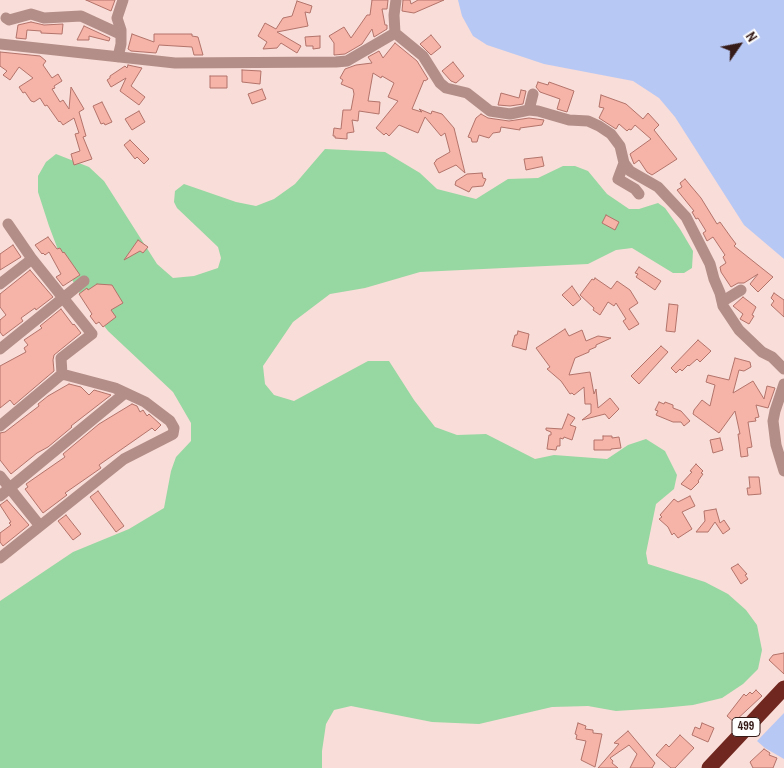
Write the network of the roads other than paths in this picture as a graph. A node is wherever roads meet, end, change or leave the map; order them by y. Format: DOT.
graph roads {
  1 [pos="123,0"];
  2 [pos="396,0"];
  3 [pos="2,16"];
  4 [pos="395,33"];
  5 [pos="120,34"];
  6 [pos="0,44"];
  7 [pos="118,57"];
  8 [pos="533,94"];
  9 [pos="529,110"];
  10 [pos="624,163"];
  11 [pos="638,194"];
  12 [pos="8,224"];
  13 [pos="32,259"];
  14 [pos="84,281"];
  15 [pos="0,284"];
  16 [pos="741,290"];
  17 [pos="64,297"];
  18 [pos="723,301"];
  19 [pos="730,316"];
  20 [pos="0,349"];
  21 [pos="784,357"];
  22 [pos="784,369"];
  23 [pos="62,374"];
  24 [pos="784,384"];
  25 [pos="125,393"];
  26 [pos="0,426"];
  27 [pos="784,471"];
  28 [pos="0,476"];
  29 [pos="10,488"];
  30 [pos="0,496"];
  31 [pos="40,526"];
  32 [pos="0,558"];
  33 [pos="784,688"];
  34 [pos="784,701"];
  35 [pos="709,768"];
  36 [pos="721,768"];
  1 -- 5 [label="street"];
  2 -- 4 [label="street"];
  3 -- 5 [label="street"];
  4 -- 7 [label="street"];
  4 -- 9 [label="street"];
  5 -- 7 [label="street"];
  6 -- 7 [label="street"];
  8 -- 9 [label="street"];
  9 -- 10 [label="street"];
  10 -- 11 [label="street"];
  10 -- 18 [label="street"];
  12 -- 13 [label="street"];
  13 -- 15 [label="street"];
  13 -- 17 [label="street"];
  14 -- 17 [label="street"];
  16 -- 18 [label="street"];
  17 -- 20 [label="street"];
  17 -- 23 [label="street"];
  18 -- 19 [label="street"];
  19 -- 21 [label="street"];
  19 -- 22 [label="street"];
  23 -- 25 [label="street"];
  23 -- 26 [label="street"];
  24 -- 27 [label="street"];
  25 -- 29 [label="street"];
  25 -- 31 [label="street"];
  28 -- 29 [label="street"];
  29 -- 30 [label="street"];
  29 -- 31 [label="street"];
  31 -- 32 [label="street"];
  33 -- 35 [label="highway, 499"];
  34 -- 36 [label="highway, 499"];
}
